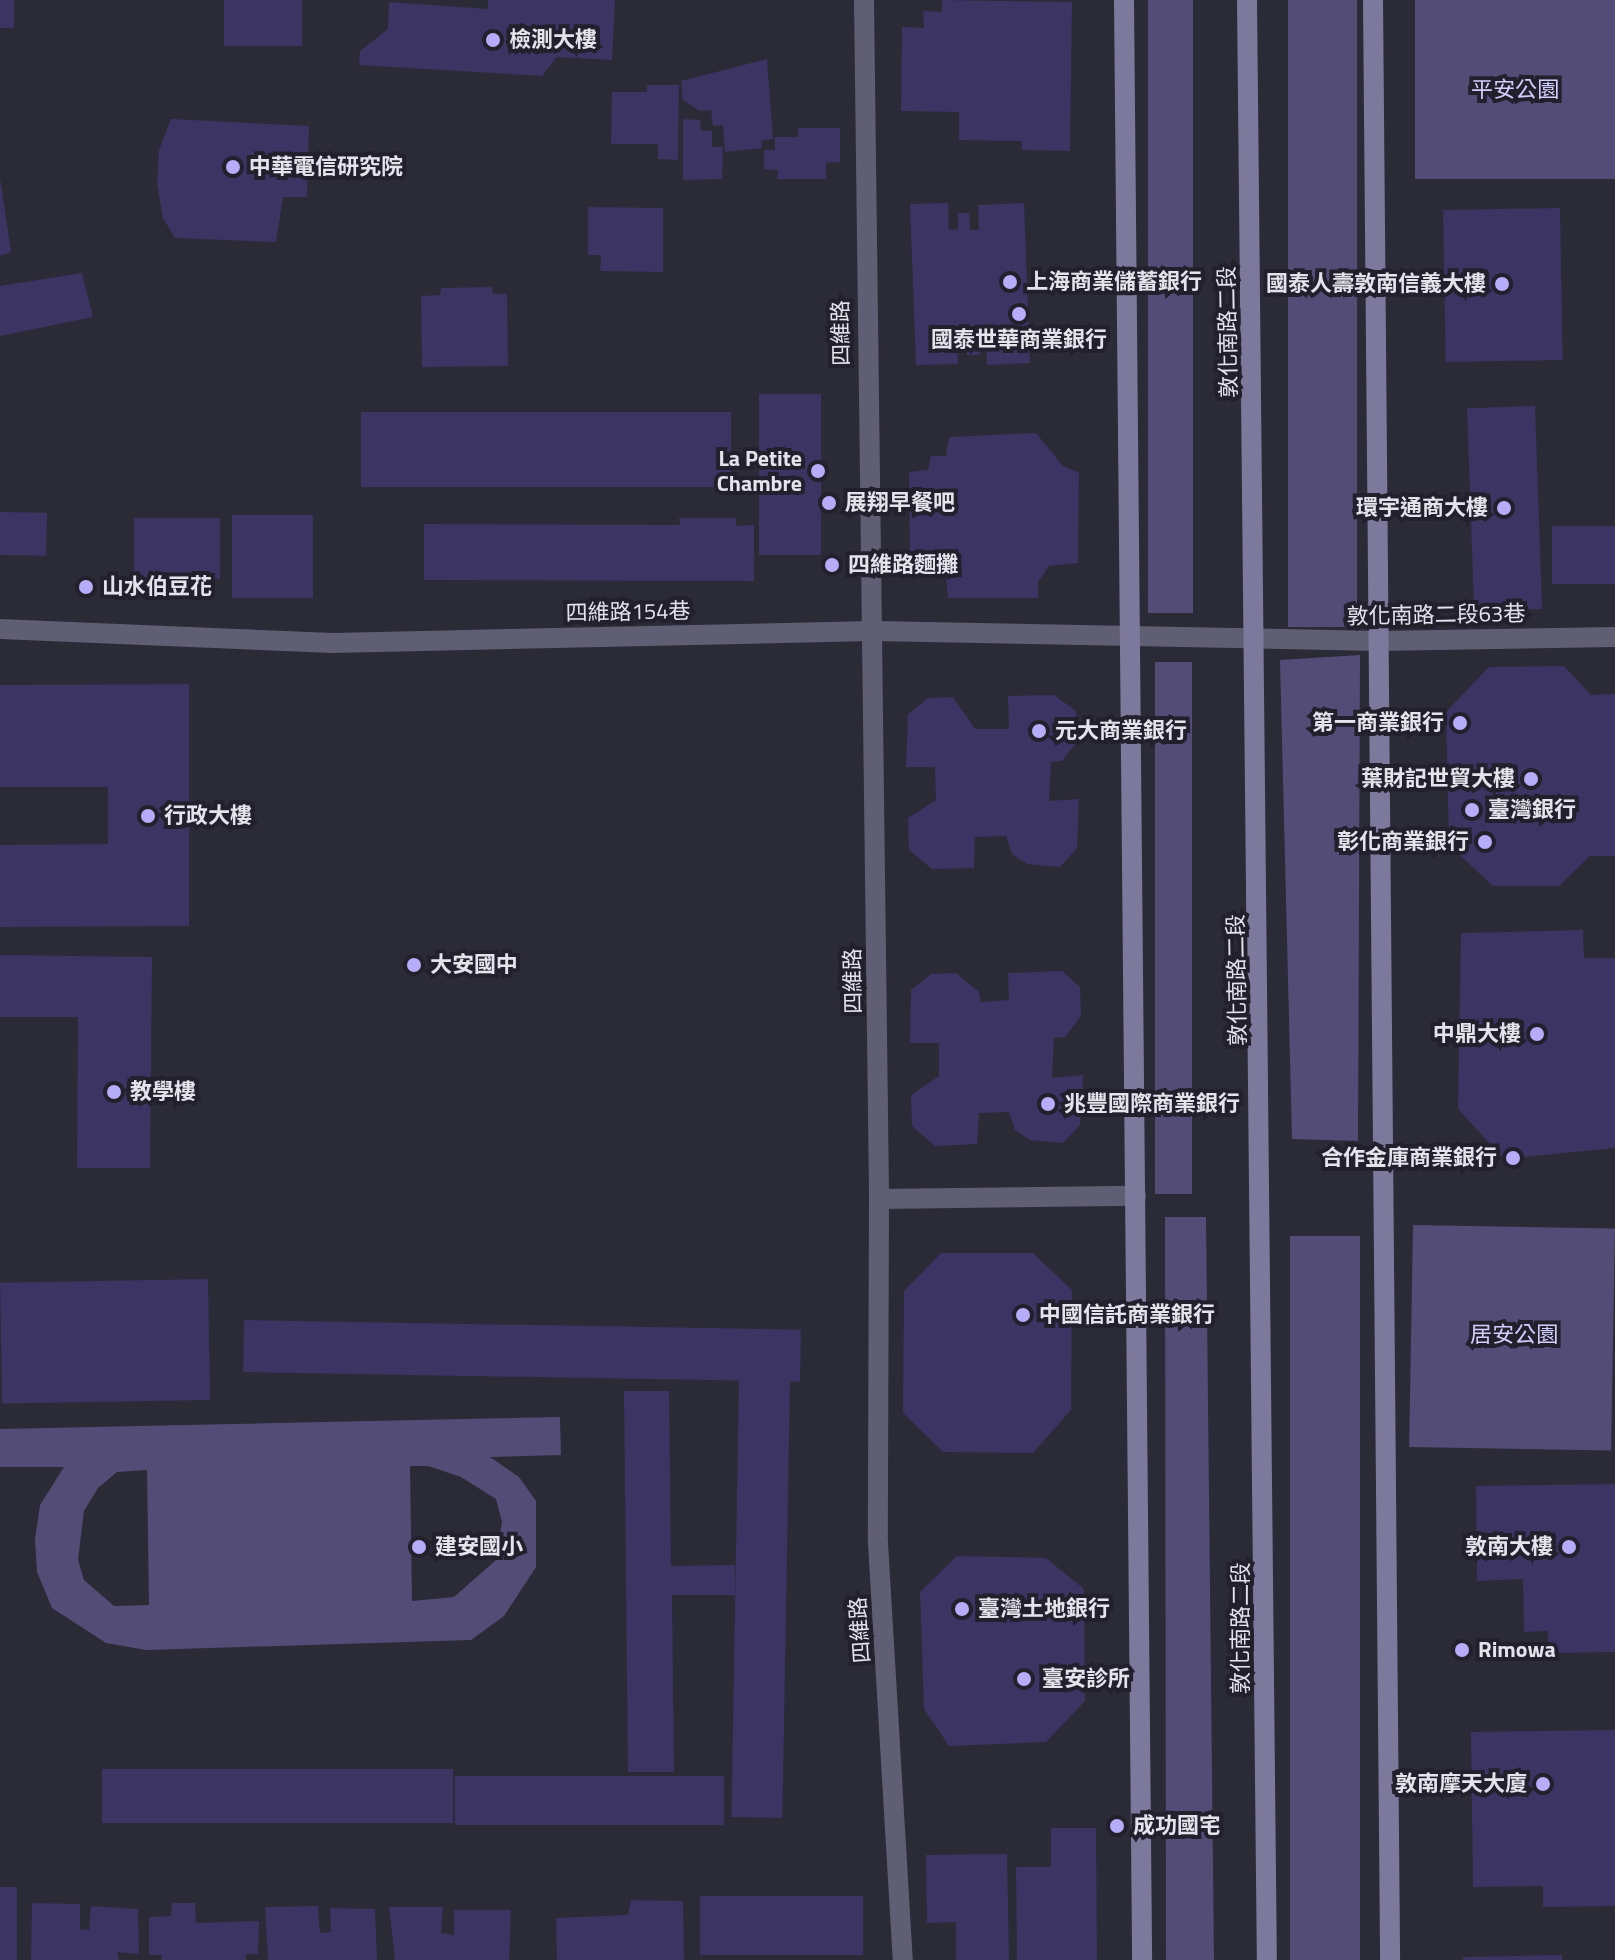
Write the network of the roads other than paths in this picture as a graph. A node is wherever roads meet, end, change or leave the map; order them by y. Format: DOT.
graph roads {
  1 [pos="864,0"];
  2 [pos="1124,0"];
  3 [pos="1247,0"];
  4 [pos="1373,0"];
  5 [pos="0,629"];
  6 [pos="873,631"];
  7 [pos="1130,635"];
  8 [pos="1615,637"];
  9 [pos="1257,639"];
  10 [pos="1379,641"];
  11 [pos="1136,1196"];
  12 [pos="879,1199"];
  13 [pos="903,1960"];
  14 [pos="1142,1960"];
  15 [pos="1267,1960"];
  16 [pos="1390,1960"];
  1 -- 6 [label="street, 四維路"];
  2 -- 7 [label="main road"];
  3 -- 9 [label="main road, 敦化南路二段"];
  4 -- 10 [label="main road"];
  5 -- 6 [label="street, 四維路154巷"];
  6 -- 7 [label="street, 四維路154巷"];
  6 -- 12 [label="street, 四維路"];
  7 -- 9 [label="street, 四維路154巷"];
  7 -- 11 [label="main road"];
  8 -- 10 [label="street, 敦化南路二段63巷"];
  9 -- 10 [label="street, 敦化南路二段63巷"];
  9 -- 15 [label="main road, 敦化南路二段"];
  10 -- 16 [label="main road"];
  11 -- 12 [label="street"];
  11 -- 14 [label="main road"];
  12 -- 13 [label="street, 四維路"];
}
